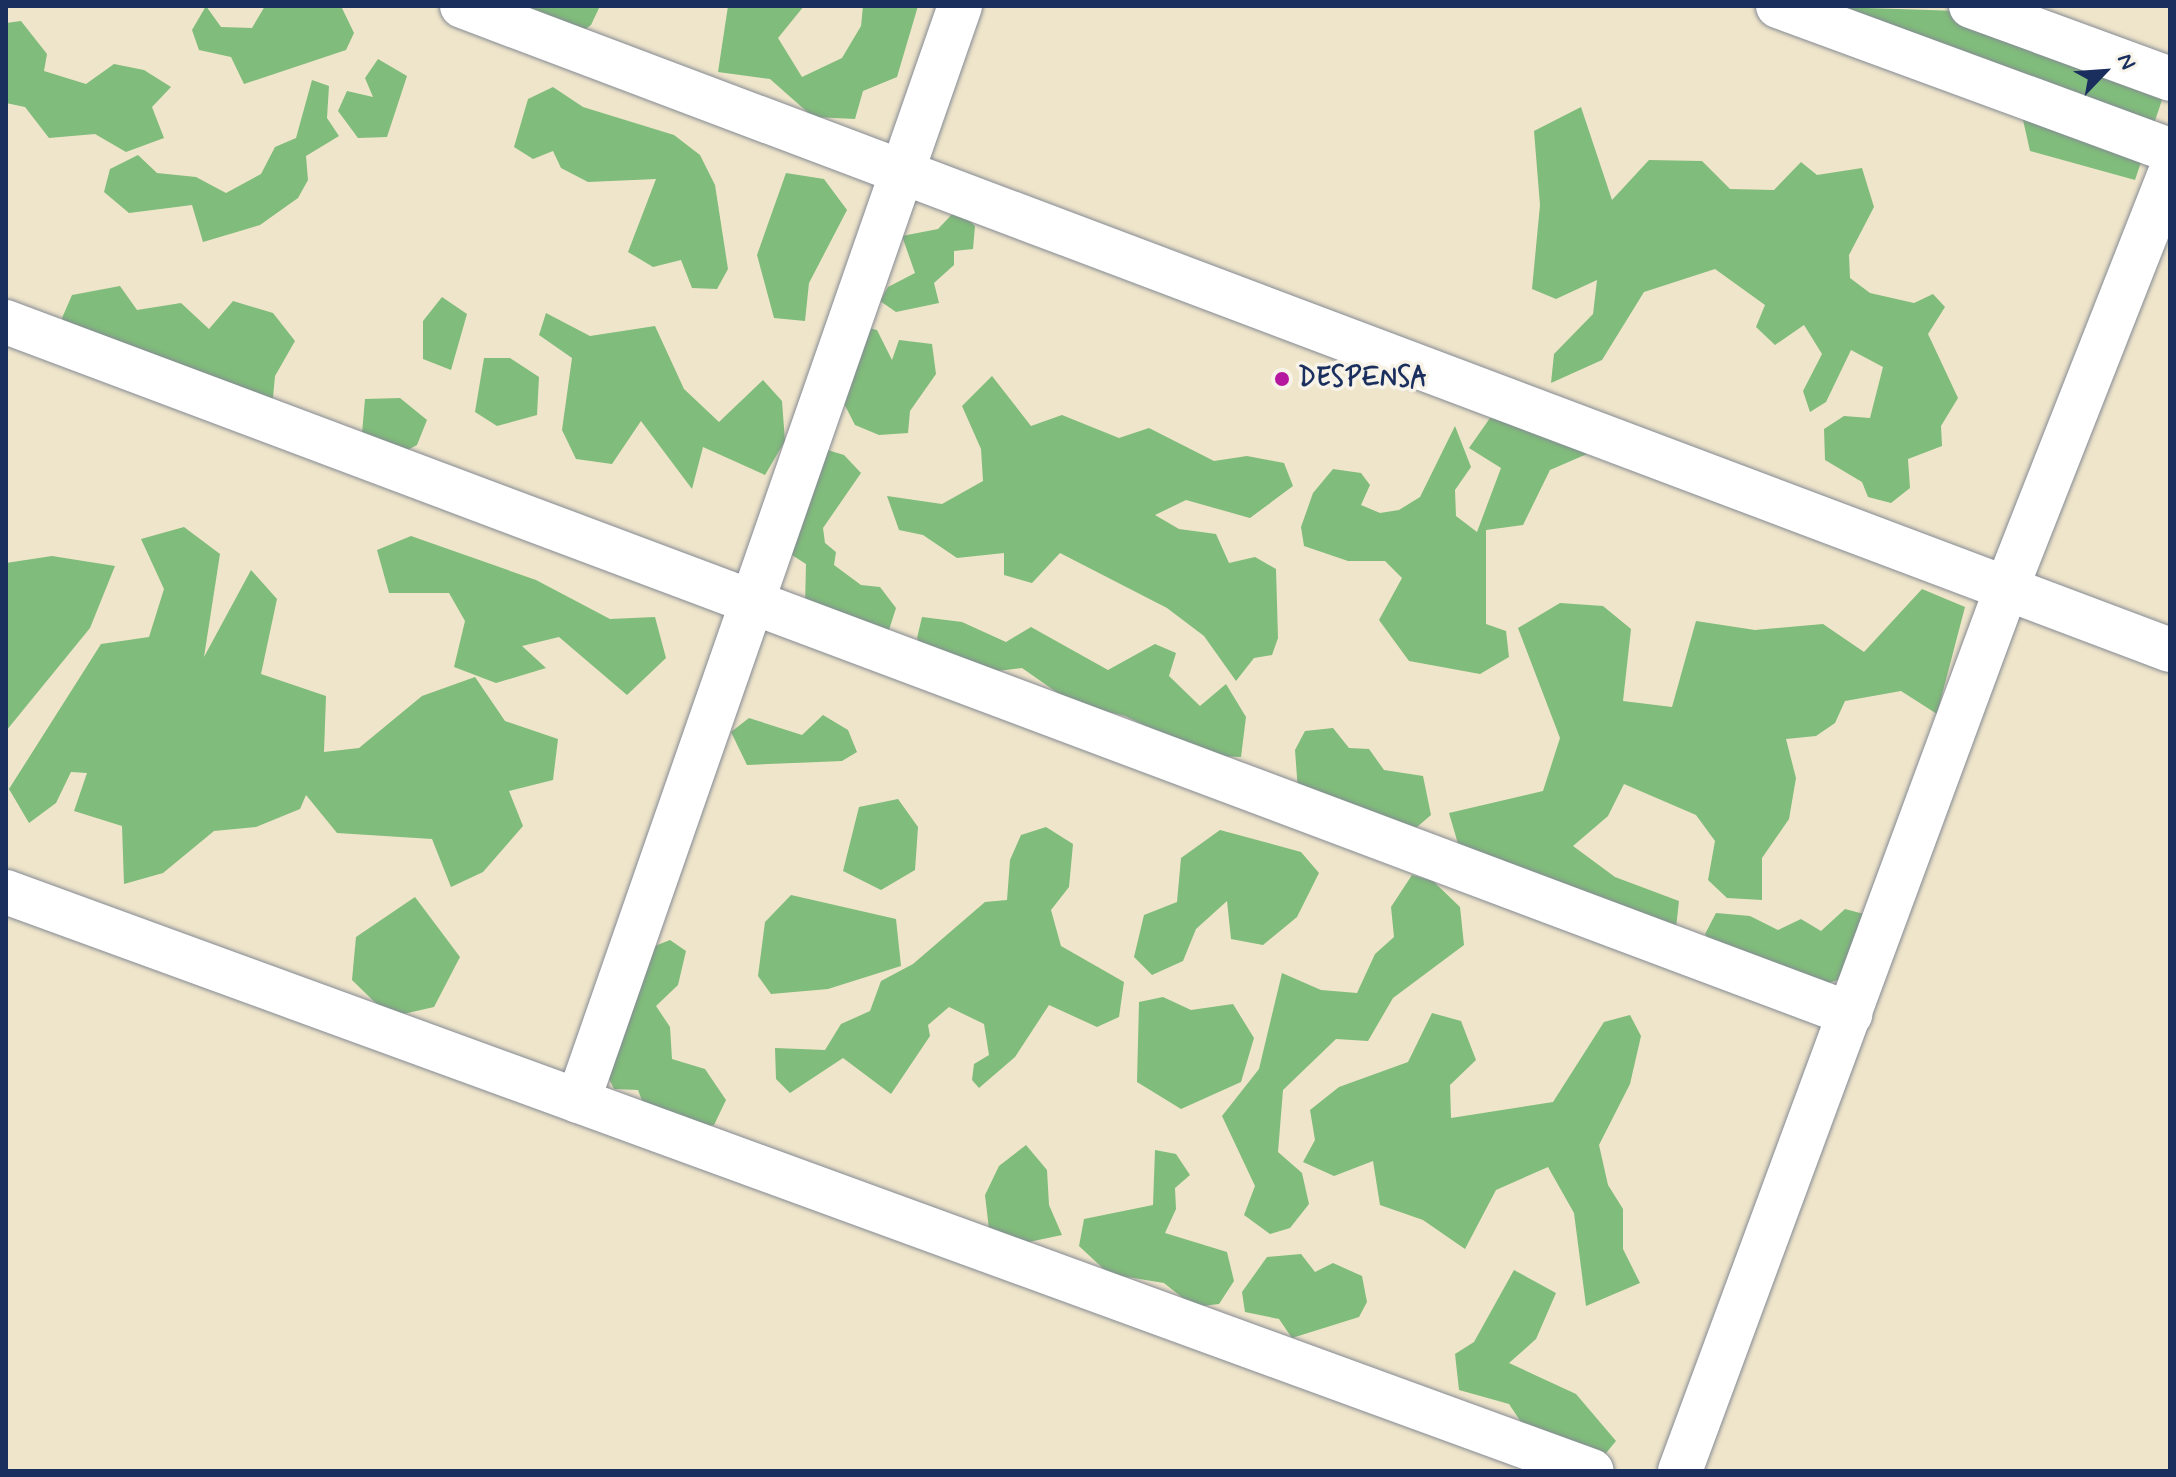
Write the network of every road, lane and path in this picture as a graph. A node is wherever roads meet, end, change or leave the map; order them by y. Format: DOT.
graph roads {
  1 [pos="462,6"];
  2 [pos="960,6"];
  3 [pos="1778,6"];
  4 [pos="1971,6"];
  5 [pos="2170,79"];
  6 [pos="2170,150"];
  7 [pos="903,169"];
  8 [pos="2170,174"];
  9 [pos="6,322"];
  10 [pos="2007,587"];
  11 [pos="749,601"];
  12 [pos="2170,650"];
  13 [pos="6,892"];
  14 [pos="1850,1014"];
  15 [pos="578,1101"];
  16 [pos="1592,1471"];
  17 [pos="1680,1471"];
  1 -- 7 [label="street"];
  2 -- 7 [label="street"];
  3 -- 6 [label="street"];
  4 -- 5 [label="street"];
  7 -- 10 [label="street"];
  7 -- 11 [label="street"];
  8 -- 10 [label="street"];
  9 -- 11 [label="street"];
  10 -- 12 [label="street"];
  10 -- 14 [label="street"];
  11 -- 14 [label="street"];
  11 -- 15 [label="street"];
  13 -- 15 [label="street"];
  14 -- 17 [label="street"];
  15 -- 16 [label="street"];
}
